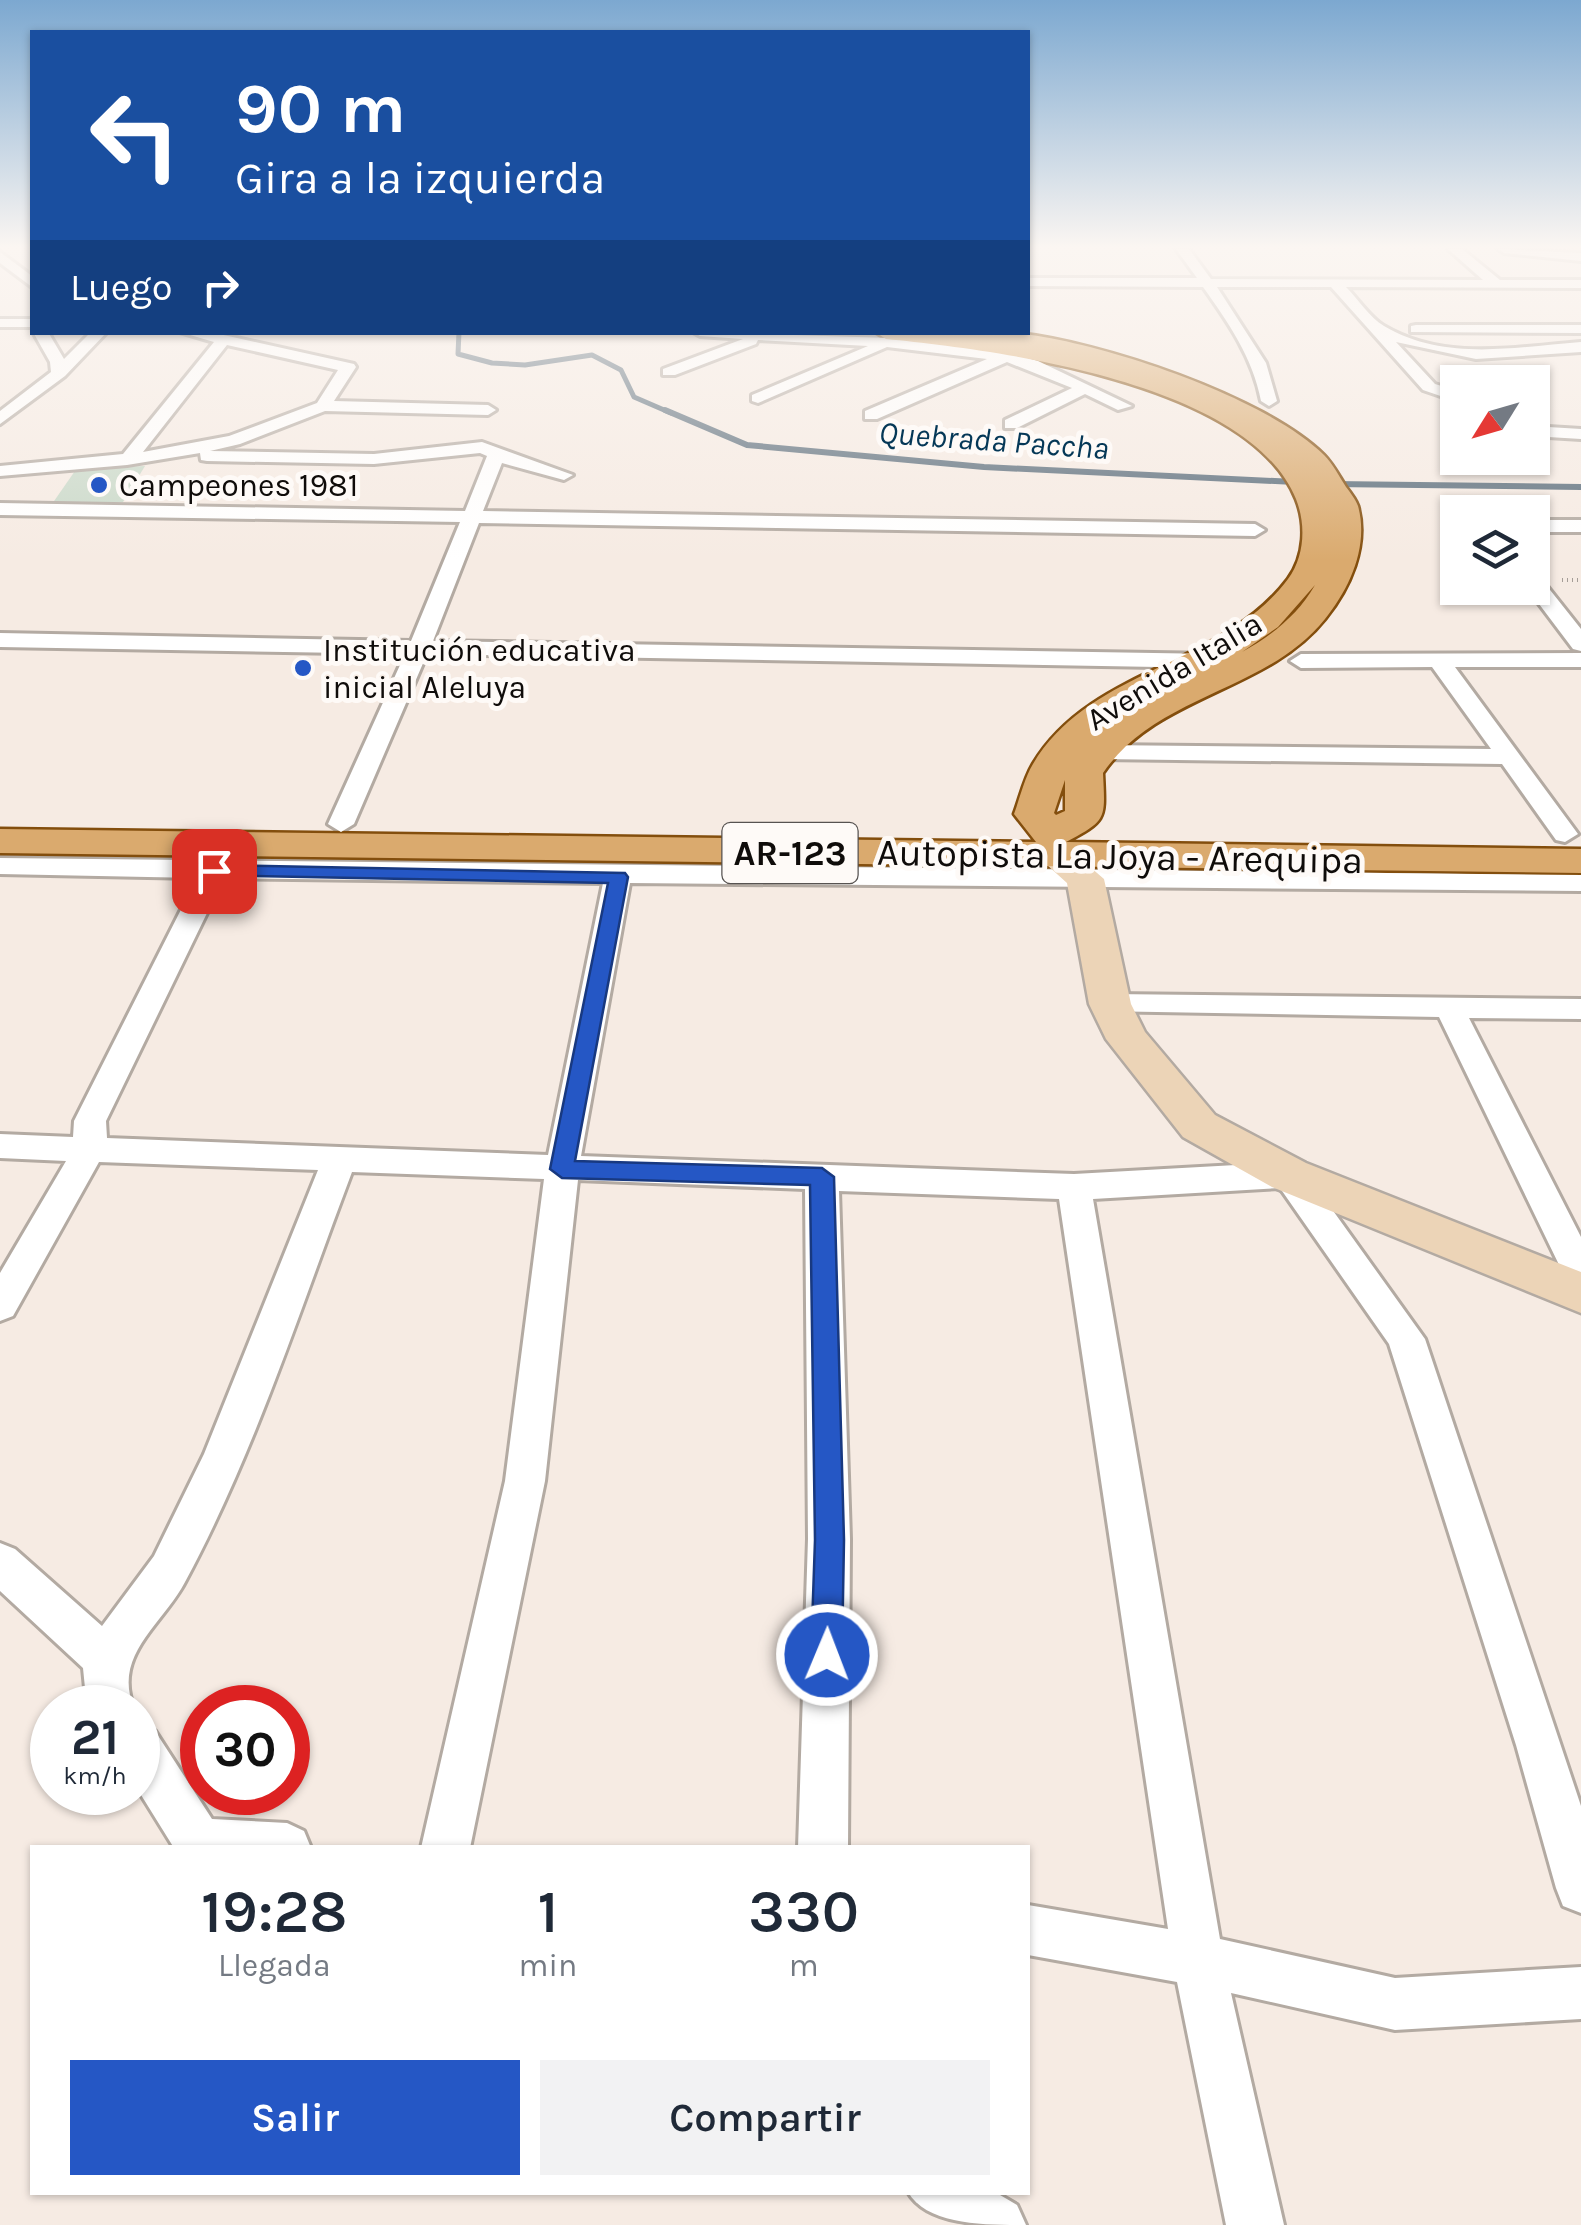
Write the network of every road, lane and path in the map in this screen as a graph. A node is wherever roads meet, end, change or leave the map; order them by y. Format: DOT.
graph roads {
  1 [pos="53,353"];
  2 [pos="79,353"];
  3 [pos="214,353"];
  4 [pos="277,353"];
  5 [pos="720,353"];
  6 [pos="856,353"];
  7 [pos="980,353"];
  8 [pos="1028,353"];
  9 [pos="1040,353"];
  10 [pos="1251,353"];
  11 [pos="1399,353"];
  12 [pos="1469,353"];
  13 [pos="1534,353"];
  14 [pos="1006,357"];
  15 [pos="1097,371"];
  16 [pos="669,372"];
  17 [pos="59,373"];
  18 [pos="1440,391"];
  19 [pos="758,398"];
  20 [pos="1269,401"];
  21 [pos="323,406"];
  22 [pos="1124,406"];
  23 [pos="871,414"];
  24 [pos="0,419"];
  25 [pos="1011,424"];
  26 [pos="1550,432"];
  27 [pos="1581,434"];
  28 [pos="490,450"];
  29 [pos="168,456"];
  30 [pos="127,460"];
  31 [pos="0,471"];
  32 [pos="564,475"];
  33 [pos="0,508"];
  34 [pos="472,517"];
  35 [pos="1550,526"];
  36 [pos="1581,526"];
  37 [pos="1255,530"];
  38 [pos="1326,568"];
  39 [pos="1550,604"];
  40 [pos="0,640"];
  41 [pos="1581,644"];
  42 [pos="419,648"];
  43 [pos="1258,660"];
  44 [pos="1581,660"];
  45 [pos="1204,661"];
  46 [pos="1300,661"];
  47 [pos="1440,662"];
  48 [pos="1099,752"];
  49 [pos="1510,757"];
  50 [pos="0,818"];
  51 [pos="341,824"];
  52 [pos="0,841"];
  53 [pos="1576,843"];
  54 [pos="1060,861"];
  55 [pos="0,866"];
  56 [pos="214,871"];
  57 [pos="618,877"];
  58 [pos="1581,883"];
  59 [pos="1110,1004"];
  60 [pos="1450,1009"];
  61 [pos="1581,1009"];
  62 [pos="0,1146"];
  63 [pos="90,1149"];
  64 [pos="340,1158"];
  65 [pos="562,1169"];
  66 [pos="1289,1175"];
  67 [pos="822,1177"];
  68 [pos="1074,1187"];
  69 [pos="1581,1273"];
  70 [pos="1581,1293"];
  71 [pos="0,1306"];
  72 [pos="0,1563"];
  73 [pos="105,1659"];
  74 [pos="106,1685"];
  75 [pos="160,1782"];
  76 [pos="234,1845"];
  77 [pos="446,1845"];
  78 [pos="823,1845"];
  79 [pos="1581,1888"];
  80 [pos="1030,1930"];
  81 [pos="1198,1960"];
  82 [pos="1581,1993"];
  83 [pos="941,2195"];
  84 [pos="996,2225"];
  85 [pos="1255,2225"];
  1 -- 17 [label="street"];
  2 -- 17 [label="street"];
  3 -- 30 [label="street"];
  4 -- 21 [label="street"];
  5 -- 16 [label="street"];
  6 -- 19 [label="street"];
  7 -- 14 [label="street"];
  8 -- 15 [label="main road, Avenida Italia"];
  9 -- 15 [label="main road, Avenida Italia"];
  10 -- 20 [label="street"];
  11 -- 18 [label="street"];
  12 -- 13 [label="street"];
  14 -- 15 [label="street"];
  14 -- 23 [label="street"];
  15 -- 22 [label="street"];
  15 -- 25 [label="street"];
  15 -- 38 [label="main road, Avenida Italia"];
  17 -- 24 [label="street"];
  21 -- 28 [label="street"];
  21 -- 29 [label="street"];
  26 -- 27 [label="street"];
  28 -- 29 [label="street"];
  28 -- 32 [label="street"];
  28 -- 34 [label="street"];
  29 -- 30 [label="street"];
  30 -- 31 [label="street"];
  33 -- 34 [label="street"];
  34 -- 37 [label="street"];
  34 -- 42 [label="street"];
  35 -- 36 [label="street"];
  38 -- 43 [label="main road, Avenida Italia"];
  38 -- 45 [label="main road, Avenida Italia"];
  39 -- 41 [label="street"];
  40 -- 42 [label="street"];
  42 -- 45 [label="street"];
  42 -- 51 [label="street"];
  43 -- 45 [label="street"];
  43 -- 48 [label="main road, Avenida Italia"];
  44 -- 47 [label="street"];
  45 -- 54 [label="main road, Avenida Italia"];
  46 -- 47 [label="street"];
  47 -- 49 [label="street"];
  48 -- 49 [label="street"];
  48 -- 54 [label="main road, Avenida Italia"];
  49 -- 53 [label="street"];
  50 -- 51 [label="main road, Autopista La Joya - Arequipa / AR-123"];
  51 -- 54 [label="main road, Autopista La Joya - Arequipa / AR-123"];
  52 -- 54 [label="main road, Autopista La Joya - Arequipa / AR-123"];
  53 -- 54 [label="main road, Autopista La Joya - Arequipa / AR-123"];
  54 -- 57 [label="street"];
  54 -- 58 [label="street"];
  54 -- 59 [label="street"];
  55 -- 56 [label="street"];
  56 -- 57 [label="street"];
  56 -- 63 [label="street"];
  57 -- 65 [label="street"];
  59 -- 60 [label="street"];
  59 -- 66 [label="street"];
  60 -- 61 [label="street"];
  60 -- 69 [label="street"];
  62 -- 63 [label="street"];
  63 -- 64 [label="street"];
  63 -- 71 [label="street"];
  64 -- 65 [label="street"];
  64 -- 73 [label="street"];
  65 -- 67 [label="street"];
  65 -- 77 [label="street"];
  66 -- 68 [label="street"];
  66 -- 70 [label="street"];
  66 -- 79 [label="street"];
  67 -- 68 [label="street"];
  67 -- 78 [label="street"];
  68 -- 81 [label="street"];
  72 -- 73 [label="street"];
  73 -- 74 [label="street"];
  75 -- 76 [label="street"];
  80 -- 81 [label="street"];
  81 -- 82 [label="street"];
  81 -- 85 [label="street"];
  83 -- 84 [label="street"];
}
